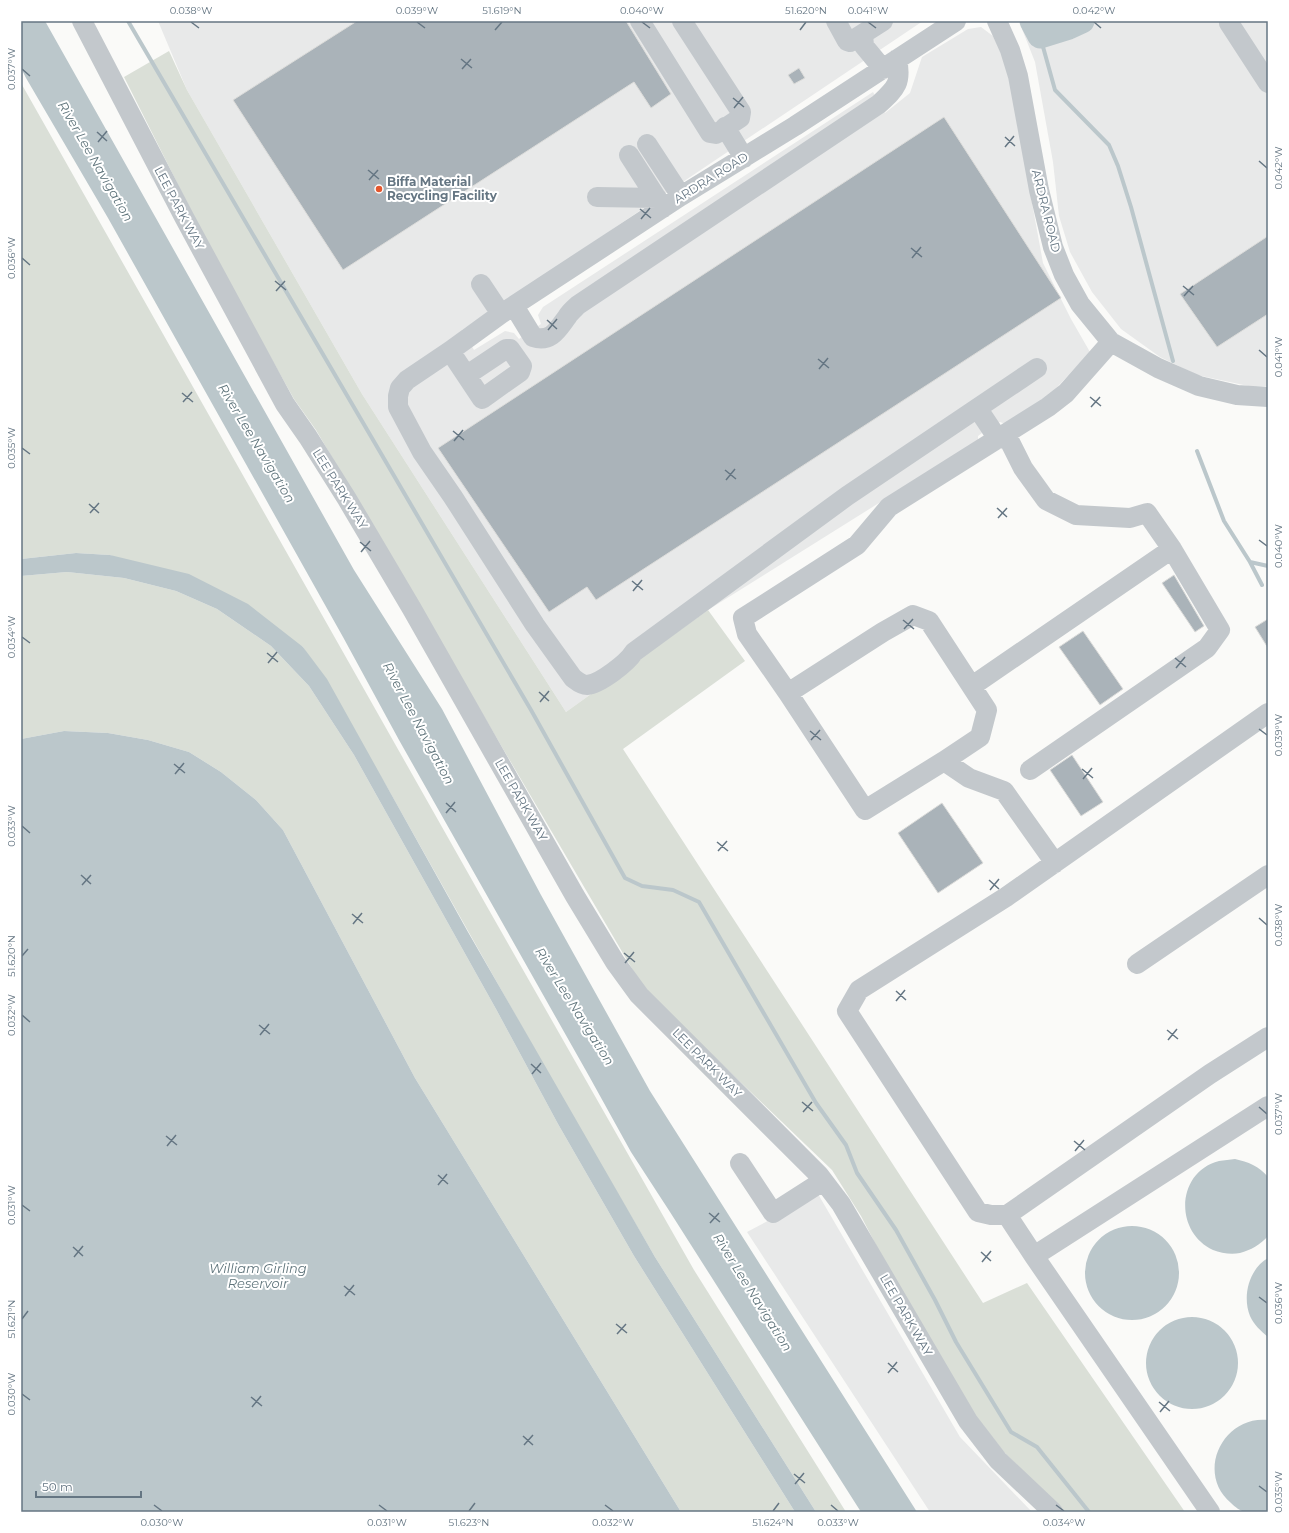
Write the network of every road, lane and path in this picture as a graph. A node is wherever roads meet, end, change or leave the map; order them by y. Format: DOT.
graph roads {
  1 [pos="82,21"];
  2 [pos="640,21"];
  3 [pos="682,21"];
  4 [pos="836,21"];
  5 [pos="883,21"];
  6 [pos="956,21"];
  7 [pos="997,21"];
  8 [pos="1230,21"];
  9 [pos="863,34"];
  10 [pos="890,64"];
  11 [pos="1268,83"];
  12 [pos="725,127"];
  13 [pos="647,144"];
  14 [pos="629,155"];
  15 [pos="744,158"];
  16 [pos="681,196"];
  17 [pos="597,197"];
  18 [pos="660,203"];
  19 [pos="481,284"];
  20 [pos="507,310"];
  21 [pos="1111,342"];
  22 [pos="450,351"];
  23 [pos="1038,368"];
  24 [pos="467,375"];
  25 [pos="1268,397"];
  26 [pos="978,409"];
  27 [pos="1002,437"];
  28 [pos="1172,549"];
  29 [pos="972,686"];
  30 [pos="788,693"];
  31 [pos="1268,713"];
  32 [pos="944,761"];
  33 [pos="1030,770"];
  34 [pos="1055,863"];
  35 [pos="1268,875"];
  36 [pos="1138,964"];
  37 [pos="1268,1037"];
  38 [pos="1268,1106"];
  39 [pos="740,1163"];
  40 [pos="823,1181"];
  41 [pos="1007,1215"];
  42 [pos="1034,1256"];
  43 [pos="1053,1512"];
  44 [pos="1210,1512"];
  1 -- 40 [label="street, LEE PARK WAY"];
  2 -- 12 [label="street"];
  3 -- 12 [label="street"];
  4 -- 9 [label="street"];
  5 -- 9 [label="street"];
  6 -- 10 [label="street, ARDRA ROAD"];
  7 -- 21 [label="street, ARDRA ROAD"];
  8 -- 11 [label="street"];
  9 -- 10 [label="street"];
  10 -- 15 [label="street, ARDRA ROAD"];
  10 -- 20 [label="street"];
  12 -- 15 [label="street"];
  13 -- 16 [label="street"];
  14 -- 18 [label="street"];
  15 -- 16 [label="street, ARDRA ROAD"];
  16 -- 18 [label="street, ARDRA ROAD"];
  17 -- 18 [label="street"];
  18 -- 20 [label="street, ARDRA ROAD"];
  19 -- 20 [label="street"];
  20 -- 22 [label="street, ARDRA ROAD"];
  21 -- 25 [label="street, ARDRA ROAD"];
  21 -- 27 [label="street"];
  22 -- 24 [label="street"];
  22 -- 26 [label="street, ARDRA ROAD"];
  23 -- 26 [label="street, ARDRA ROAD"];
  26 -- 27 [label="street"];
  27 -- 28 [label="street"];
  27 -- 30 [label="street"];
  28 -- 29 [label="street"];
  28 -- 33 [label="street"];
  29 -- 30 [label="street"];
  29 -- 32 [label="street"];
  30 -- 32 [label="street"];
  31 -- 34 [label="street"];
  32 -- 34 [label="street"];
  34 -- 41 [label="street"];
  35 -- 36 [label="street"];
  37 -- 41 [label="street"];
  38 -- 42 [label="street"];
  39 -- 40 [label="street"];
  40 -- 43 [label="street, LEE PARK WAY"];
  41 -- 42 [label="street"];
  42 -- 44 [label="street"];
}
